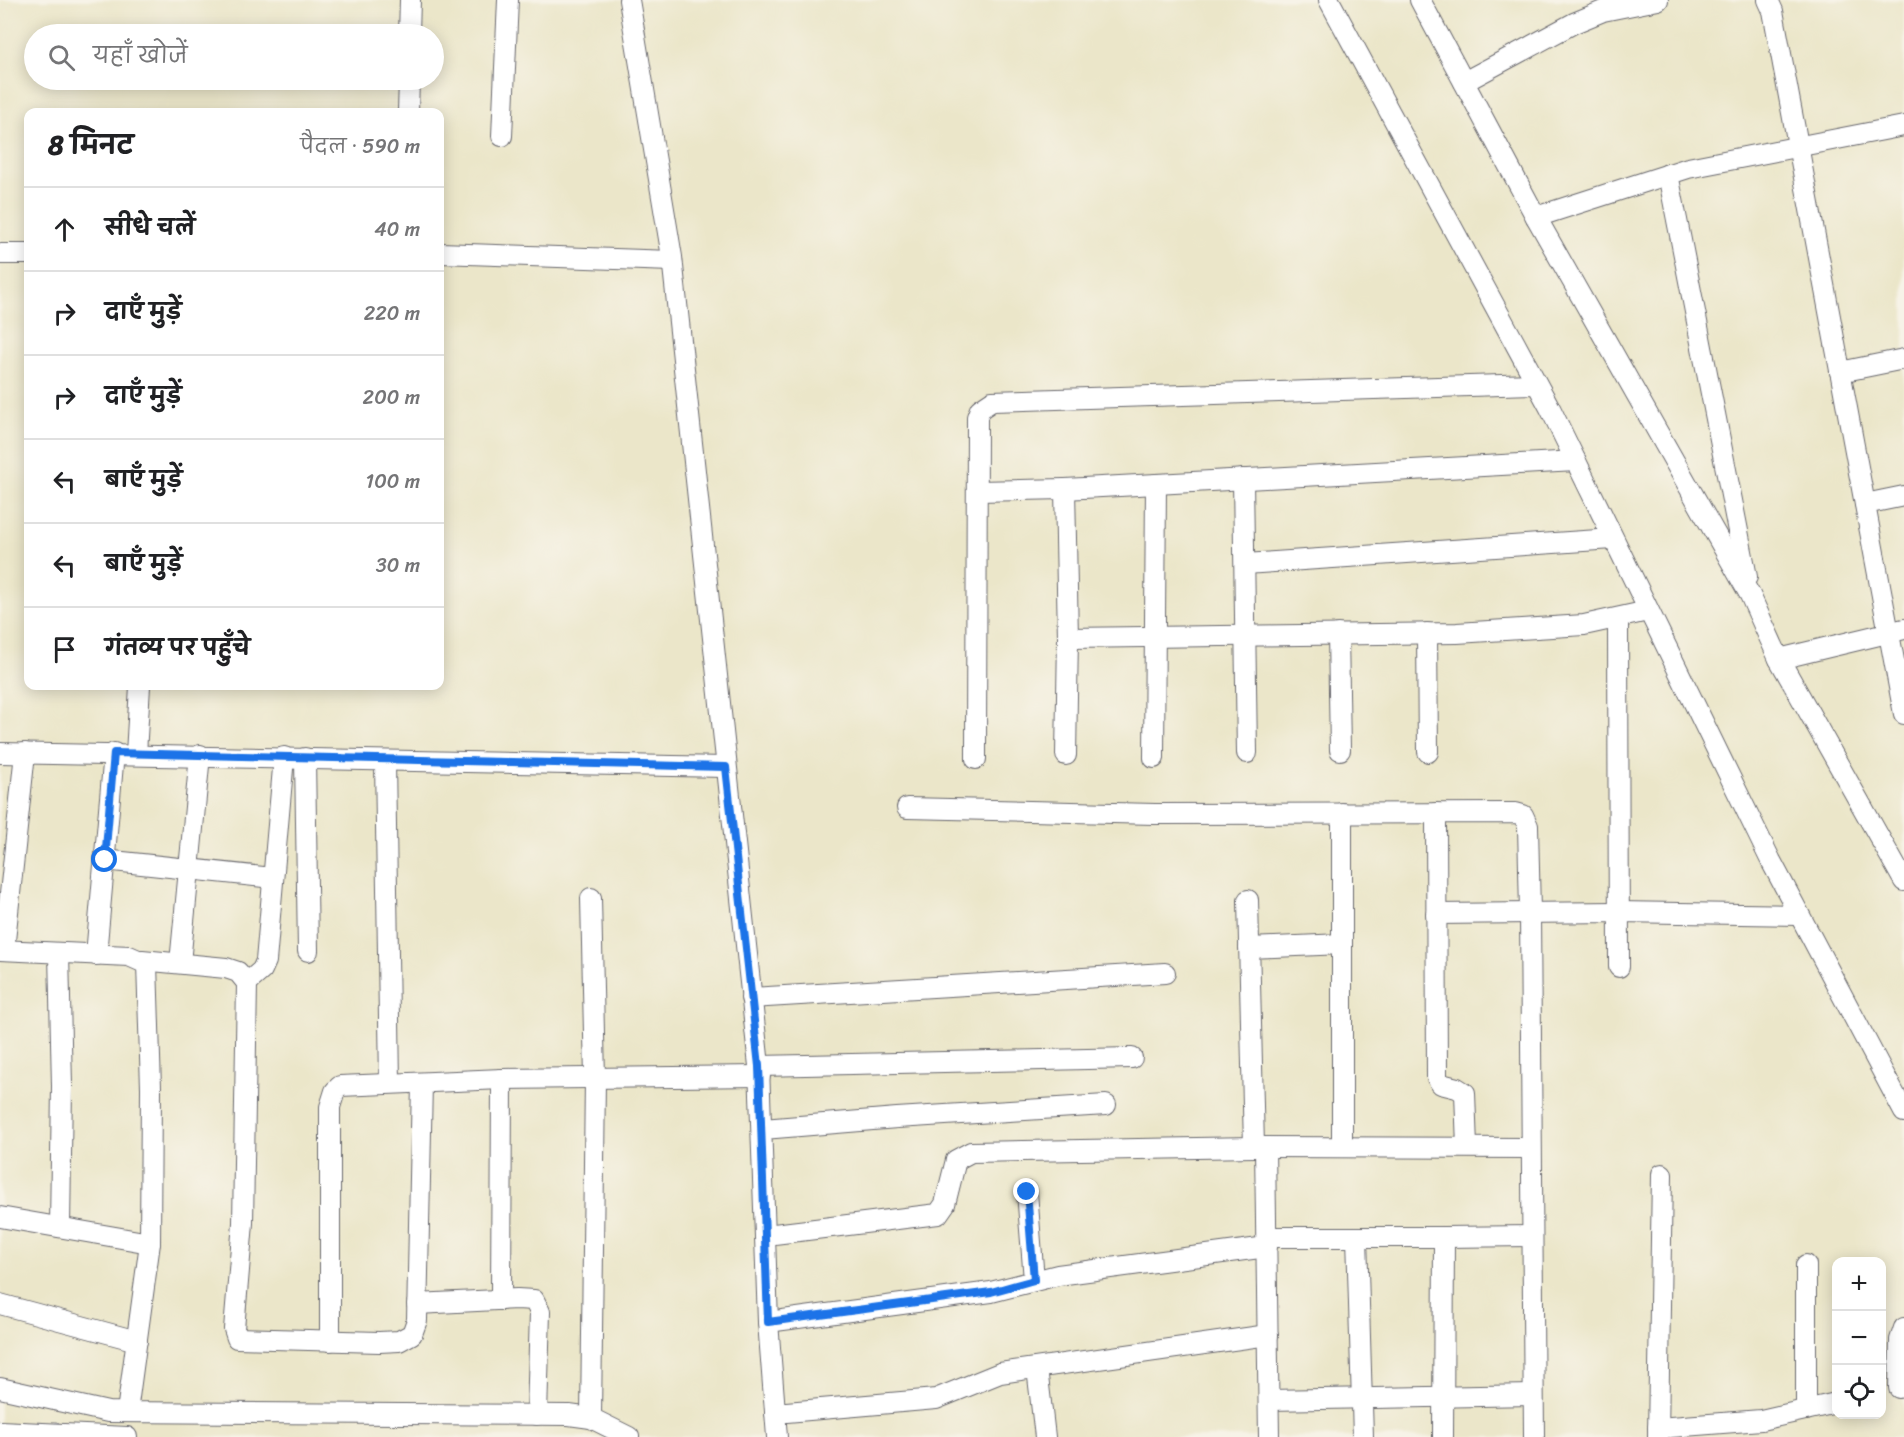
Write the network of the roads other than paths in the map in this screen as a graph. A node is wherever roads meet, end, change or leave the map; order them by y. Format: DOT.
graph roads {
  1 [pos="410,0"];
  2 [pos="508,0"];
  3 [pos="629,0"];
  4 [pos="1329,0"];
  5 [pos="1420,0"];
  6 [pos="1658,0"];
  7 [pos="1768,0"];
  8 [pos="409,24"];
  9 [pos="1464,82"];
  10 [pos="409,90"];
  11 [pos="408,108"];
  12 [pos="1904,126"];
  13 [pos="502,136"];
  14 [pos="1797,146"];
  15 [pos="1668,174"];
  16 [pos="1536,217"];
  17 [pos="444,253"];
  18 [pos="0,254"];
  19 [pos="24,254"];
  20 [pos="672,261"];
  21 [pos="1904,359"];
  22 [pos="1840,372"];
  23 [pos="1536,384"];
  24 [pos="1576,461"];
  25 [pos="1243,479"];
  26 [pos="1156,484"];
  27 [pos="1065,489"];
  28 [pos="977,490"];
  29 [pos="1904,496"];
  30 [pos="1865,504"];
  31 [pos="1613,538"];
  32 [pos="1245,564"];
  33 [pos="1750,594"];
  34 [pos="1648,610"];
  35 [pos="1618,620"];
  36 [pos="1896,630"];
  37 [pos="1427,633"];
  38 [pos="1244,634"];
  39 [pos="1338,634"];
  40 [pos="1154,636"];
  41 [pos="1068,638"];
  42 [pos="1779,659"];
  43 [pos="140,690"];
  44 [pos="1904,714"];
  45 [pos="1340,750"];
  46 [pos="1428,752"];
  47 [pos="0,753"];
  48 [pos="25,753"];
  49 [pos="114,753"];
  50 [pos="1247,753"];
  51 [pos="136,754"];
  52 [pos="1066,754"];
  53 [pos="200,755"];
  54 [pos="284,757"];
  55 [pos="304,758"];
  56 [pos="1154,758"];
  57 [pos="976,759"];
  58 [pos="385,761"];
  59 [pos="726,767"];
  60 [pos="907,808"];
  61 [pos="1342,813"];
  62 [pos="1436,813"];
  63 [pos="105,860"];
  64 [pos="189,868"];
  65 [pos="273,878"];
  66 [pos="1904,881"];
  67 [pos="591,898"];
  68 [pos="1248,900"];
  69 [pos="1530,912"];
  70 [pos="1618,912"];
  71 [pos="1436,914"];
  72 [pos="1799,915"];
  73 [pos="1342,944"];
  74 [pos="1249,948"];
  75 [pos="2,950"];
  76 [pos="308,951"];
  77 [pos="59,953"];
  78 [pos="96,955"];
  79 [pos="142,960"];
  80 [pos="180,963"];
  81 [pos="1619,967"];
  82 [pos="1165,973"];
  83 [pos="247,982"];
  84 [pos="751,998"];
  85 [pos="1132,1058"];
  86 [pos="759,1071"];
  87 [pos="502,1078"];
  88 [pos="595,1078"];
  89 [pos="390,1083"];
  90 [pos="422,1083"];
  91 [pos="1106,1105"];
  92 [pos="1904,1112"];
  93 [pos="763,1129"];
  94 [pos="1260,1147"];
  95 [pos="1342,1147"];
  96 [pos="1467,1148"];
  97 [pos="1531,1148"];
  98 [pos="1662,1174"];
  99 [pos="1027,1192"];
  100 [pos="0,1217"];
  101 [pos="60,1227"];
  102 [pos="766,1235"];
  103 [pos="1531,1236"];
  104 [pos="1357,1237"];
  105 [pos="1444,1237"];
  106 [pos="1267,1242"];
  107 [pos="150,1243"];
  108 [pos="1806,1265"];
  109 [pos="1034,1280"];
  110 [pos="501,1299"];
  111 [pos="0,1304"];
  112 [pos="417,1304"];
  113 [pos="768,1322"];
  114 [pos="1904,1328"];
  115 [pos="1268,1335"];
  116 [pos="137,1341"];
  117 [pos="330,1341"];
  118 [pos="1037,1368"];
  119 [pos="0,1388"];
  120 [pos="1895,1389"];
  121 [pos="1533,1395"];
  122 [pos="1443,1397"];
  123 [pos="1362,1398"];
  124 [pos="1269,1400"];
  125 [pos="1832,1404"];
  126 [pos="1806,1410"];
  127 [pos="127,1412"];
  128 [pos="775,1413"];
  129 [pos="537,1415"];
  130 [pos="591,1418"];
  131 [pos="0,1431"];
  132 [pos="1658,1433"];
  133 [pos="127,1437"];
  134 [pos="629,1437"];
  135 [pos="777,1437"];
  136 [pos="1045,1437"];
  137 [pos="1269,1437"];
  138 [pos="1363,1437"];
  139 [pos="1443,1437"];
  140 [pos="1534,1437"];
  1 -- 8 [label="street"];
  2 -- 13 [label="street"];
  3 -- 20 [label="street"];
  4 -- 23 [label="street"];
  5 -- 9 [label="street"];
  6 -- 9 [label="street"];
  7 -- 14 [label="street"];
  9 -- 16 [label="street"];
  10 -- 11 [label="street"];
  12 -- 14 [label="street"];
  14 -- 15 [label="street"];
  14 -- 22 [label="street"];
  15 -- 16 [label="street"];
  15 -- 33 [label="street"];
  16 -- 33 [label="street"];
  17 -- 20 [label="street"];
  18 -- 19 [label="street"];
  20 -- 59 [label="street"];
  21 -- 22 [label="street"];
  22 -- 30 [label="street"];
  23 -- 24 [label="street"];
  23 -- 28 [label="street"];
  24 -- 25 [label="street"];
  24 -- 31 [label="street"];
  25 -- 26 [label="street"];
  25 -- 32 [label="street"];
  26 -- 27 [label="street"];
  26 -- 40 [label="street"];
  27 -- 28 [label="street"];
  27 -- 41 [label="street"];
  28 -- 57 [label="street"];
  29 -- 30 [label="street"];
  30 -- 36 [label="street"];
  31 -- 32 [label="street"];
  31 -- 34 [label="street"];
  32 -- 38 [label="street"];
  33 -- 42 [label="street"];
  34 -- 35 [label="street"];
  34 -- 72 [label="street"];
  35 -- 37 [label="street"];
  35 -- 70 [label="street"];
  36 -- 42 [label="street"];
  36 -- 44 [label="street"];
  37 -- 39 [label="street"];
  37 -- 46 [label="street"];
  38 -- 39 [label="street"];
  38 -- 40 [label="street"];
  38 -- 50 [label="street"];
  39 -- 45 [label="street"];
  40 -- 41 [label="street"];
  40 -- 56 [label="street"];
  41 -- 52 [label="street"];
  42 -- 66 [label="street"];
  43 -- 51 [label="street"];
  47 -- 48 [label="street"];
  48 -- 49 [label="street"];
  48 -- 75 [label="street"];
  49 -- 51 [label="street"];
  49 -- 63 [label="street"];
  51 -- 53 [label="street"];
  53 -- 54 [label="street"];
  53 -- 64 [label="street"];
  54 -- 55 [label="street"];
  54 -- 65 [label="street"];
  55 -- 58 [label="street"];
  55 -- 76 [label="street"];
  58 -- 59 [label="street"];
  58 -- 89 [label="street"];
  59 -- 84 [label="street"];
  60 -- 61 [label="street"];
  61 -- 62 [label="street"];
  61 -- 73 [label="street"];
  62 -- 69 [label="street"];
  62 -- 71 [label="street"];
  63 -- 64 [label="street"];
  63 -- 78 [label="street"];
  64 -- 65 [label="street"];
  64 -- 80 [label="street"];
  65 -- 83 [label="street"];
  67 -- 88 [label="street"];
  68 -- 74 [label="street"];
  69 -- 70 [label="street"];
  69 -- 71 [label="street"];
  69 -- 97 [label="street"];
  70 -- 72 [label="street"];
  70 -- 81 [label="street"];
  71 -- 96 [label="street"];
  72 -- 92 [label="street"];
  73 -- 74 [label="street"];
  73 -- 95 [label="street"];
  74 -- 94 [label="street"];
  75 -- 77 [label="street"];
  77 -- 78 [label="street"];
  77 -- 101 [label="street"];
  78 -- 79 [label="street"];
  79 -- 80 [label="street"];
  79 -- 107 [label="street"];
  80 -- 83 [label="street"];
  82 -- 84 [label="street"];
  83 -- 117 [label="street"];
  84 -- 86 [label="street"];
  85 -- 86 [label="street"];
  86 -- 88 [label="street"];
  86 -- 93 [label="street"];
  87 -- 88 [label="street"];
  87 -- 90 [label="street"];
  87 -- 110 [label="street"];
  88 -- 130 [label="street"];
  89 -- 90 [label="street"];
  89 -- 117 [label="street"];
  90 -- 112 [label="street"];
  91 -- 93 [label="street"];
  93 -- 102 [label="street"];
  94 -- 95 [label="street"];
  94 -- 102 [label="street"];
  94 -- 106 [label="street"];
  95 -- 96 [label="street"];
  96 -- 97 [label="street"];
  97 -- 103 [label="street"];
  98 -- 132 [label="street"];
  99 -- 109 [label="street"];
  100 -- 101 [label="street"];
  101 -- 107 [label="street"];
  102 -- 113 [label="street"];
  103 -- 105 [label="street"];
  103 -- 121 [label="street"];
  104 -- 105 [label="street"];
  104 -- 106 [label="street"];
  104 -- 123 [label="street"];
  105 -- 122 [label="street"];
  106 -- 109 [label="street"];
  106 -- 115 [label="street"];
  107 -- 116 [label="street"];
  108 -- 126 [label="street"];
  109 -- 113 [label="street"];
  110 -- 112 [label="street"];
  110 -- 129 [label="street"];
  111 -- 116 [label="street"];
  112 -- 117 [label="street"];
  113 -- 128 [label="street"];
  114 -- 120 [label="street"];
  115 -- 118 [label="street"];
  115 -- 124 [label="street"];
  116 -- 127 [label="street"];
  118 -- 128 [label="street"];
  118 -- 136 [label="street"];
  119 -- 127 [label="street"];
  121 -- 122 [label="street"];
  121 -- 140 [label="street"];
  122 -- 123 [label="street"];
  122 -- 139 [label="street"];
  123 -- 124 [label="street"];
  123 -- 138 [label="street"];
  124 -- 137 [label="street"];
  125 -- 126 [label="street"];
  126 -- 132 [label="street"];
  127 -- 129 [label="street"];
  128 -- 135 [label="street"];
  129 -- 130 [label="street"];
  130 -- 134 [label="street"];
  131 -- 133 [label="street"];
}
